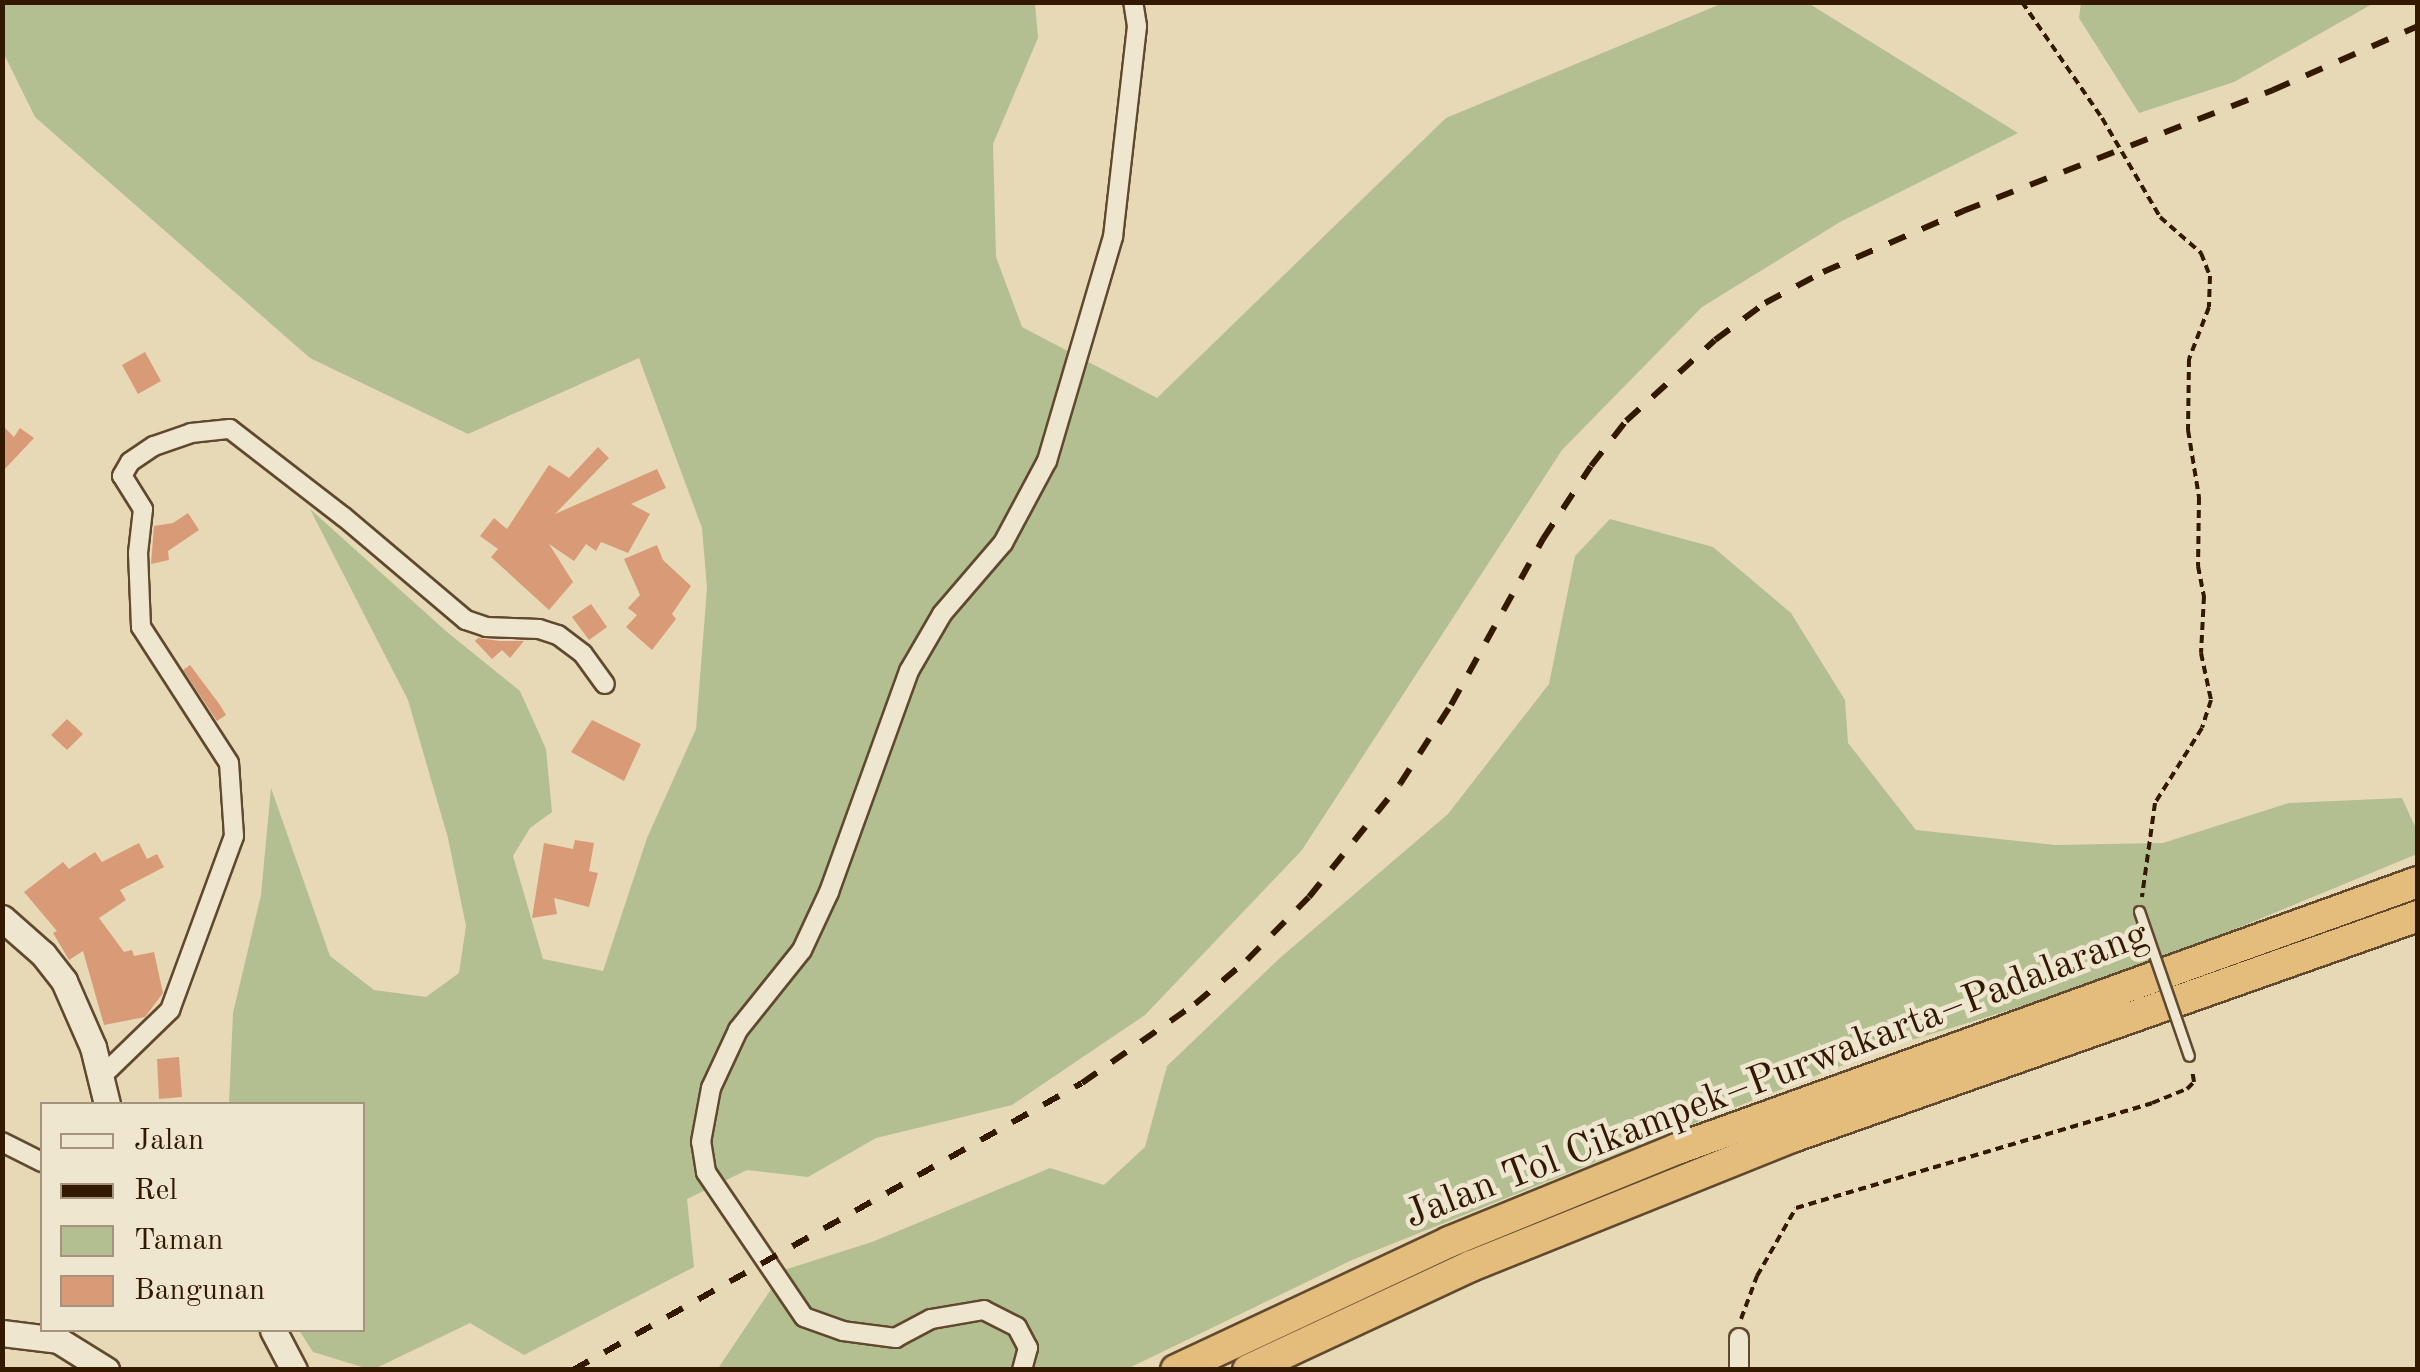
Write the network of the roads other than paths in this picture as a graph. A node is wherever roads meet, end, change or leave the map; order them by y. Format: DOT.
graph roads {
  1 [pos="1133,2"];
  2 [pos="604,684"];
  3 [pos="2418,882"];
  4 [pos="2138,912"];
  5 [pos="2418,916"];
  6 [pos="2,918"];
  7 [pos="2189,1056"];
  8 [pos="102,1076"];
  9 [pos="107,1102"];
  10 [pos="2,1142"];
  11 [pos="40,1161"];
  12 [pos="2,1332"];
  13 [pos="274,1332"];
  14 [pos="1739,1338"];
  15 [pos="106,1370"];
  16 [pos="294,1370"];
  17 [pos="1022,1370"];
  18 [pos="1176,1370"];
  19 [pos="1248,1370"];
  20 [pos="1739,1370"];
  1 -- 17 [label="street"];
  2 -- 8 [label="street"];
  3 -- 18 [label="highway, Jalan Tol Cikampek–Purwakarta–Padalarang"];
  4 -- 7 [label="lane, bridge"];
  5 -- 19 [label="highway, Jalan Tol Cikampek–Purwakarta–Padalarang"];
  6 -- 8 [label="street"];
  8 -- 9 [label="street"];
  10 -- 11 [label="street"];
  12 -- 15 [label="street"];
  13 -- 16 [label="street"];
  14 -- 20 [label="street"];
}
